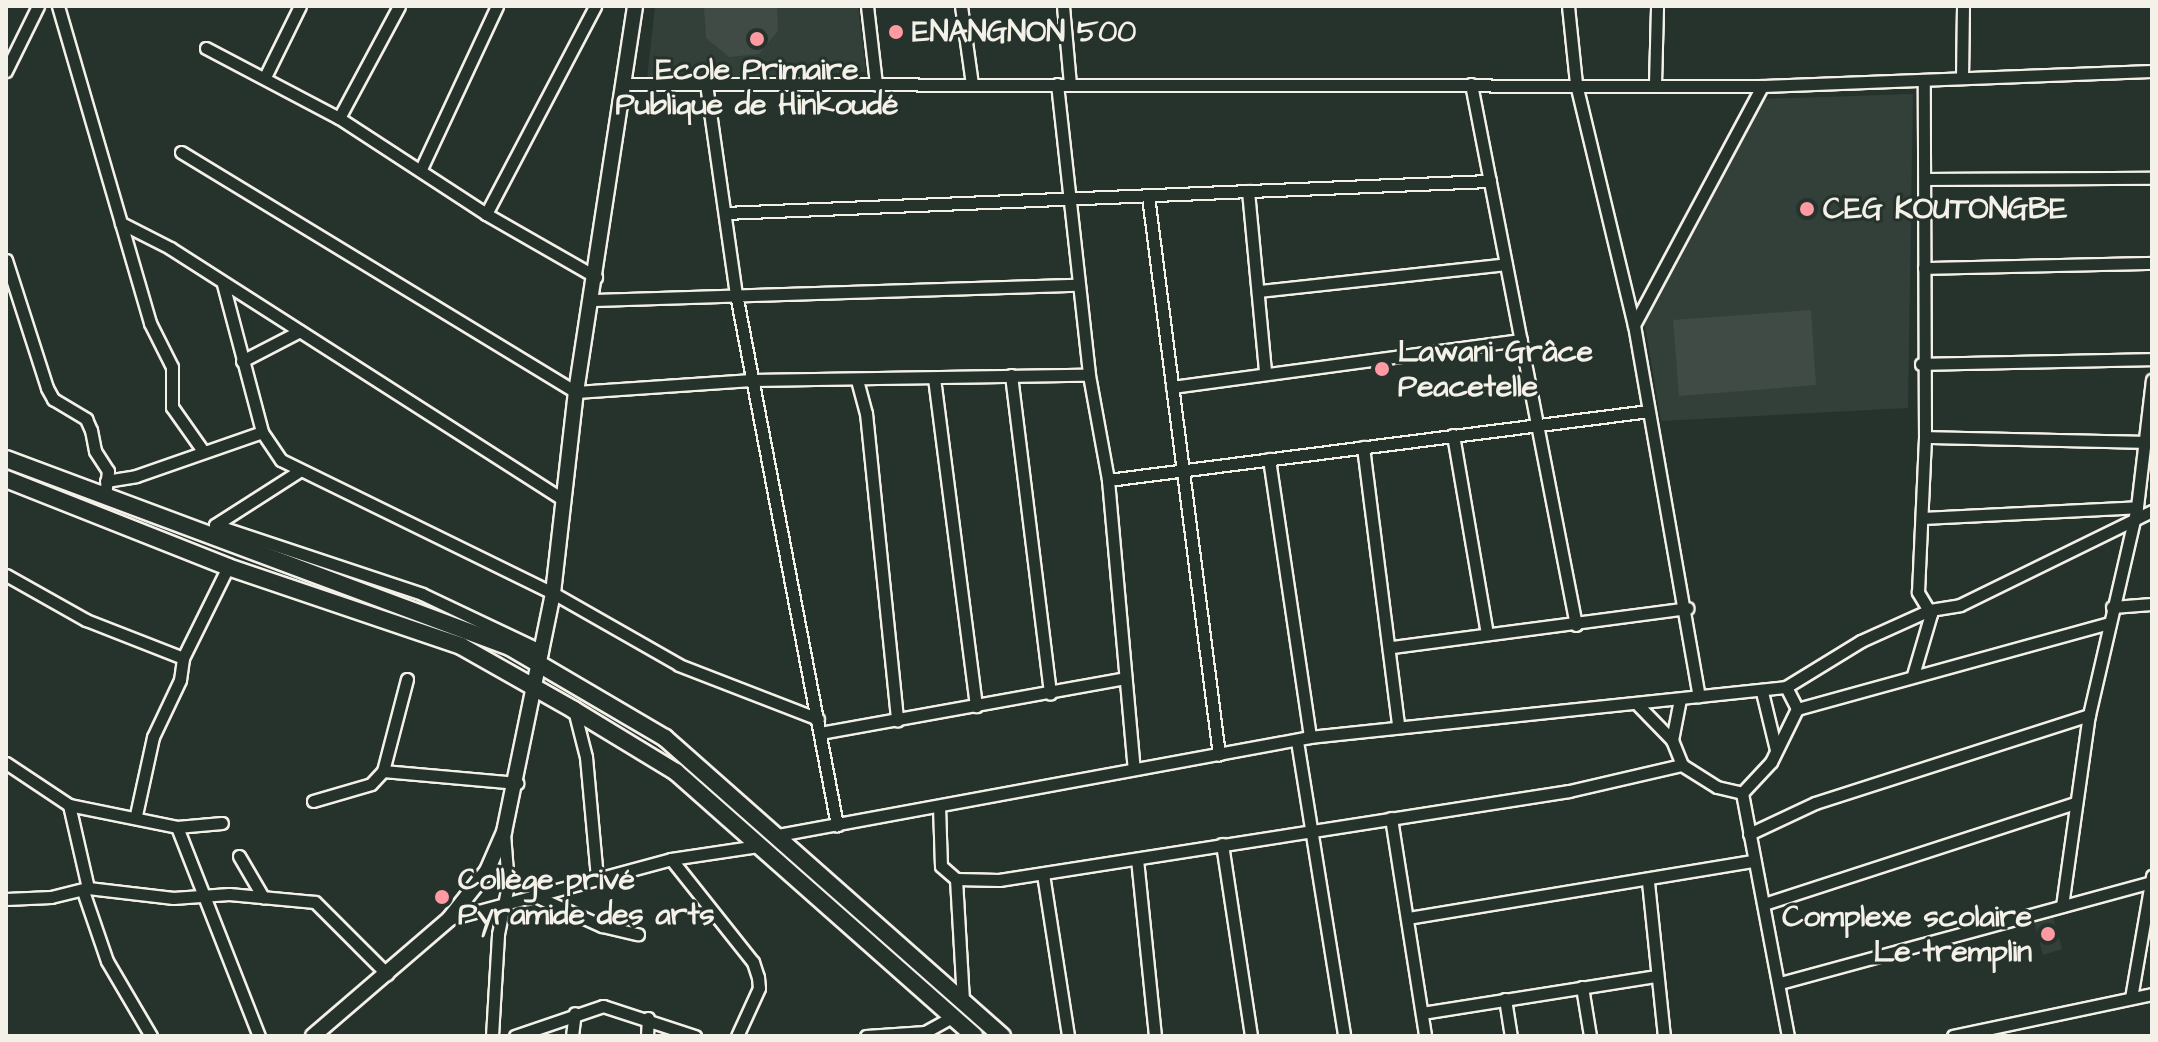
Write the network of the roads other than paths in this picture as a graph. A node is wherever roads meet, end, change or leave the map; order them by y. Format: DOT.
graph roads {
  1 [pos="38,6"];
  2 [pos="58,6"];
  3 [pos="300,6"];
  4 [pos="399,6"];
  5 [pos="497,6"];
  6 [pos="595,6"];
  7 [pos="635,6"];
  8 [pos="867,6"];
  9 [pos="961,6"];
  10 [pos="1063,6"];
  11 [pos="1568,6"];
  12 [pos="1657,6"];
  13 [pos="1963,6"];
  14 [pos="206,48"];
  15 [pos="11,52"];
  16 [pos="6,71"];
  17 [pos="2152,71"];
  18 [pos="265,77"];
  19 [pos="1962,78"];
  20 [pos="1924,80"];
  21 [pos="627,84"];
  22 [pos="706,84"];
  23 [pos="876,84"];
  24 [pos="972,84"];
  25 [pos="1063,84"];
  26 [pos="1471,84"];
  27 [pos="1576,84"];
  28 [pos="1655,84"];
  29 [pos="1762,86"];
  30 [pos="339,118"];
  31 [pos="181,152"];
  32 [pos="421,169"];
  33 [pos="2152,178"];
  34 [pos="1928,179"];
  35 [pos="1490,181"];
  36 [pos="1248,191"];
  37 [pos="1148,196"];
  38 [pos="1070,197"];
  39 [pos="725,213"];
  40 [pos="486,214"];
  41 [pos="121,223"];
  42 [pos="6,260"];
  43 [pos="2152,263"];
  44 [pos="1506,264"];
  45 [pos="1924,268"];
  46 [pos="596,277"];
  47 [pos="223,284"];
  48 [pos="1079,285"];
  49 [pos="1259,291"];
  50 [pos="736,294"];
  51 [pos="592,300"];
  52 [pos="1634,325"];
  53 [pos="300,331"];
  54 [pos="1521,340"];
  55 [pos="2152,359"];
  56 [pos="242,361"];
  57 [pos="1921,364"];
  58 [pos="1265,371"];
  59 [pos="1011,375"];
  60 [pos="1089,375"];
  61 [pos="934,378"];
  62 [pos="752,380"];
  63 [pos="857,380"];
  64 [pos="2152,380"];
  65 [pos="1172,387"];
  66 [pos="576,392"];
  67 [pos="1649,411"];
  68 [pos="1539,423"];
  69 [pos="262,432"];
  70 [pos="1453,435"];
  71 [pos="1925,437"];
  72 [pos="2144,442"];
  73 [pos="1363,447"];
  74 [pos="203,451"];
  75 [pos="6,459"];
  76 [pos="1269,459"];
  77 [pos="1183,470"];
  78 [pos="298,472"];
  79 [pos="6,479"];
  80 [pos="1108,480"];
  81 [pos="106,489"];
  82 [pos="562,499"];
  83 [pos="2152,511"];
  84 [pos="2135,513"];
  85 [pos="1923,518"];
  86 [pos="228,567"];
  87 [pos="6,575"];
  88 [pos="553,593"];
  89 [pos="2152,604"];
  90 [pos="2112,607"];
  91 [pos="1687,608"];
  92 [pos="1930,610"];
  93 [pos="2109,623"];
  94 [pos="1576,625"];
  95 [pos="1487,634"];
  96 [pos="1392,647"];
  97 [pos="183,658"];
  98 [pos="541,658"];
  99 [pos="1913,675"];
  100 [pos="1125,678"];
  101 [pos="407,679"];
  102 [pos="1786,687"];
  103 [pos="537,689"];
  104 [pos="1762,692"];
  105 [pos="1050,694"];
  106 [pos="1699,696"];
  107 [pos="1680,699"];
  108 [pos="1636,703"];
  109 [pos="976,706"];
  110 [pos="1797,709"];
  111 [pos="574,710"];
  112 [pos="2089,715"];
  113 [pos="818,719"];
  114 [pos="897,720"];
  115 [pos="1398,725"];
  116 [pos="820,733"];
  117 [pos="1310,737"];
  118 [pos="1672,740"];
  119 [pos="1297,741"];
  120 [pos="1776,750"];
  121 [pos="1219,755"];
  122 [pos="6,763"];
  123 [pos="1682,765"];
  124 [pos="1134,769"];
  125 [pos="383,771"];
  126 [pos="517,783"];
  127 [pos="1742,793"];
  128 [pos="313,801"];
  129 [pos="2075,803"];
  130 [pos="69,805"];
  131 [pos="939,806"];
  132 [pos="136,815"];
  133 [pos="1391,818"];
  134 [pos="222,823"];
  135 [pos="837,825"];
  136 [pos="177,827"];
  137 [pos="1312,829"];
  138 [pos="504,832"];
  139 [pos="1749,834"];
  140 [pos="778,835"];
  141 [pos="1222,844"];
  142 [pos="758,846"];
  143 [pos="239,856"];
  144 [pos="671,859"];
  145 [pos="1137,859"];
  146 [pos="1754,861"];
  147 [pos="1043,874"];
  148 [pos="597,877"];
  149 [pos="956,879"];
  150 [pos="2151,879"];
  151 [pos="1648,882"];
  152 [pos="86,890"];
  153 [pos="205,894"];
  154 [pos="533,895"];
  155 [pos="263,897"];
  156 [pos="6,899"];
  157 [pos="504,902"];
  158 [pos="1764,904"];
  159 [pos="2062,906"];
  160 [pos="1408,918"];
  161 [pos="449,919"];
  162 [pos="638,934"];
  163 [pos="387,974"];
  164 [pos="1655,976"];
  165 [pos="1780,983"];
  166 [pos="1582,987"];
  167 [pos="2152,994"];
  168 [pos="2131,998"];
  169 [pos="1505,999"];
  170 [pos="963,1002"];
  171 [pos="575,1013"];
  172 [pos="1422,1013"];
  173 [pos="952,1017"];
  174 [pos="648,1018"];
  175 [pos="2025,1021"];
  176 [pos="151,1036"];
  177 [pos="259,1036"];
  178 [pos="313,1036"];
  179 [pos="492,1036"];
  180 [pos="515,1036"];
  181 [pos="572,1036"];
  182 [pos="647,1036"];
  183 [pos="695,1036"];
  184 [pos="737,1036"];
  185 [pos="866,1036"];
  186 [pos="974,1036"];
  187 [pos="1002,1036"];
  188 [pos="1068,1036"];
  189 [pos="1155,1036"];
  190 [pos="1251,1036"];
  191 [pos="1344,1036"];
  192 [pos="1425,1036"];
  193 [pos="1511,1036"];
  194 [pos="1590,1036"];
  195 [pos="1664,1036"];
  196 [pos="1788,1036"];
  197 [pos="1953,1036"];
  198 [pos="2023,1036"];
  1 -- 15 [label="street"];
  2 -- 41 [label="street"];
  3 -- 18 [label="street"];
  4 -- 30 [label="street"];
  5 -- 32 [label="street"];
  6 -- 40 [label="street"];
  7 -- 21 [label="street"];
  8 -- 23 [label="street"];
  9 -- 24 [label="street"];
  10 -- 25 [label="street"];
  11 -- 27 [label="street"];
  12 -- 28 [label="street"];
  13 -- 19 [label="street"];
  14 -- 18 [label="street"];
  15 -- 16 [label="street"];
  17 -- 19 [label="street"];
  18 -- 30 [label="street"];
  19 -- 20 [label="street"];
  20 -- 29 [label="street"];
  20 -- 34 [label="street"];
  21 -- 22 [label="street"];
  21 -- 46 [label="street"];
  22 -- 23 [label="street"];
  22 -- 39 [label="street"];
  23 -- 24 [label="street"];
  24 -- 25 [label="street"];
  25 -- 26 [label="street"];
  25 -- 38 [label="street"];
  26 -- 27 [label="street"];
  26 -- 35 [label="street"];
  27 -- 28 [label="street"];
  27 -- 52 [label="street"];
  28 -- 29 [label="street"];
  29 -- 52 [label="street"];
  30 -- 32 [label="street"];
  31 -- 66 [label="street"];
  32 -- 40 [label="street"];
  33 -- 34 [label="street"];
  34 -- 45 [label="street"];
  35 -- 36 [label="street"];
  35 -- 44 [label="street"];
  36 -- 37 [label="street"];
  36 -- 49 [label="street"];
  37 -- 38 [label="street"];
  37 -- 65 [label="street"];
  38 -- 39 [label="street"];
  38 -- 48 [label="street"];
  39 -- 50 [label="street"];
  40 -- 46 [label="street"];
  41 -- 47 [label="street"];
  41 -- 74 [label="street"];
  42 -- 81 [label="street"];
  43 -- 45 [label="street"];
  44 -- 49 [label="street"];
  44 -- 54 [label="street"];
  45 -- 57 [label="street"];
  46 -- 51 [label="street"];
  47 -- 53 [label="street"];
  47 -- 56 [label="street"];
  48 -- 50 [label="street"];
  48 -- 60 [label="street"];
  49 -- 58 [label="street"];
  50 -- 51 [label="street"];
  50 -- 62 [label="street"];
  51 -- 66 [label="street"];
  52 -- 67 [label="street"];
  53 -- 56 [label="street"];
  53 -- 82 [label="street"];
  54 -- 58 [label="street"];
  54 -- 68 [label="street"];
  55 -- 57 [label="street"];
  56 -- 69 [label="street"];
  57 -- 71 [label="street"];
  58 -- 65 [label="street"];
  59 -- 60 [label="street"];
  59 -- 61 [label="street"];
  59 -- 105 [label="street"];
  60 -- 80 [label="street"];
  61 -- 63 [label="street"];
  61 -- 109 [label="street"];
  62 -- 63 [label="street"];
  62 -- 66 [label="street"];
  62 -- 113 [label="street"];
  63 -- 114 [label="street"];
  64 -- 72 [label="street"];
  65 -- 77 [label="street"];
  66 -- 82 [label="street"];
  67 -- 68 [label="street"];
  67 -- 91 [label="street"];
  68 -- 70 [label="street"];
  68 -- 94 [label="street"];
  69 -- 74 [label="street"];
  69 -- 78 [label="street"];
  70 -- 73 [label="street"];
  70 -- 95 [label="street"];
  71 -- 72 [label="street"];
  71 -- 85 [label="street"];
  72 -- 84 [label="street"];
  73 -- 76 [label="street"];
  73 -- 96 [label="street"];
  74 -- 81 [label="street"];
  75 -- 81 [label="main road"];
  76 -- 77 [label="street"];
  76 -- 117 [label="street"];
  77 -- 80 [label="street"];
  77 -- 121 [label="street"];
  78 -- 88 [label="street"];
  78 -- 98 [label="street"];
  79 -- 86 [label="main road"];
  80 -- 100 [label="street"];
  81 -- 98 [label="main road"];
  82 -- 88 [label="street"];
  83 -- 84 [label="street"];
  84 -- 85 [label="street"];
  84 -- 90 [label="street"];
  84 -- 92 [label="street"];
  85 -- 92 [label="street"];
  86 -- 97 [label="street"];
  86 -- 103 [label="main road"];
  87 -- 97 [label="street"];
  88 -- 98 [label="street"];
  88 -- 113 [label="street"];
  89 -- 90 [label="street"];
  90 -- 93 [label="street"];
  91 -- 94 [label="street"];
  91 -- 106 [label="street"];
  92 -- 99 [label="street"];
  92 -- 102 [label="street"];
  93 -- 99 [label="street"];
  93 -- 112 [label="street"];
  94 -- 95 [label="street"];
  95 -- 96 [label="street"];
  96 -- 115 [label="street"];
  97 -- 132 [label="street"];
  98 -- 103 [label="street"];
  98 -- 140 [label="main road"];
  99 -- 110 [label="street"];
  100 -- 105 [label="street"];
  100 -- 124 [label="street"];
  101 -- 125 [label="street"];
  102 -- 104 [label="street"];
  102 -- 110 [label="street"];
  103 -- 111 [label="main road"];
  103 -- 126 [label="street"];
  104 -- 106 [label="street"];
  104 -- 120 [label="street"];
  105 -- 109 [label="street"];
  106 -- 107 [label="street"];
  107 -- 108 [label="street"];
  107 -- 118 [label="street"];
  108 -- 115 [label="street"];
  108 -- 118 [label="street"];
  109 -- 114 [label="street"];
  110 -- 120 [label="street"];
  111 -- 142 [label="main road"];
  111 -- 148 [label="street"];
  112 -- 129 [label="street"];
  112 -- 139 [label="street"];
  113 -- 116 [label="street"];
  114 -- 116 [label="street"];
  115 -- 117 [label="street"];
  116 -- 135 [label="street"];
  117 -- 119 [label="street"];
  118 -- 123 [label="street"];
  119 -- 121 [label="street"];
  119 -- 137 [label="street"];
  120 -- 127 [label="street"];
  121 -- 124 [label="street"];
  122 -- 130 [label="street"];
  123 -- 127 [label="street"];
  123 -- 133 [label="street"];
  124 -- 131 [label="street"];
  125 -- 126 [label="street"];
  125 -- 128 [label="street"];
  126 -- 138 [label="street"];
  127 -- 139 [label="street"];
  129 -- 158 [label="street"];
  129 -- 159 [label="street"];
  130 -- 132 [label="street"];
  130 -- 152 [label="street"];
  131 -- 135 [label="street"];
  131 -- 149 [label="street"];
  132 -- 136 [label="street"];
  133 -- 137 [label="street"];
  133 -- 160 [label="street"];
  134 -- 136 [label="street"];
  135 -- 140 [label="street"];
  136 -- 153 [label="street"];
  137 -- 141 [label="street"];
  137 -- 191 [label="street"];
  138 -- 157 [label="street"];
  138 -- 161 [label="street"];
  139 -- 146 [label="street"];
  140 -- 170 [label="main road"];
  141 -- 145 [label="street"];
  141 -- 190 [label="street"];
  142 -- 144 [label="street"];
  142 -- 173 [label="main road"];
  143 -- 155 [label="street"];
  144 -- 148 [label="street"];
  144 -- 184 [label="street"];
  145 -- 147 [label="street"];
  145 -- 189 [label="street"];
  146 -- 151 [label="street"];
  146 -- 158 [label="street"];
  147 -- 149 [label="street"];
  147 -- 188 [label="street"];
  148 -- 154 [label="street"];
  149 -- 170 [label="street"];
  150 -- 159 [label="street"];
  150 -- 168 [label="street"];
  151 -- 160 [label="street"];
  151 -- 164 [label="street"];
  152 -- 153 [label="street"];
  152 -- 156 [label="street"];
  152 -- 176 [label="street"];
  153 -- 155 [label="street"];
  153 -- 177 [label="street"];
  154 -- 157 [label="street"];
  154 -- 162 [label="street"];
  155 -- 163 [label="street"];
  157 -- 161 [label="street"];
  157 -- 179 [label="street"];
  158 -- 165 [label="street"];
  159 -- 165 [label="street"];
  160 -- 172 [label="street"];
  161 -- 163 [label="street"];
  163 -- 178 [label="street"];
  164 -- 166 [label="street"];
  164 -- 195 [label="street"];
  165 -- 196 [label="street"];
  166 -- 169 [label="street"];
  166 -- 194 [label="street"];
  167 -- 168 [label="street"];
  168 -- 175 [label="street"];
  169 -- 172 [label="street"];
  169 -- 193 [label="street"];
  170 -- 187 [label="main road"];
  171 -- 174 [label="street"];
  171 -- 180 [label="street"];
  171 -- 181 [label="street"];
  172 -- 192 [label="street"];
  173 -- 185 [label="street"];
  173 -- 186 [label="main road"];
  174 -- 182 [label="street"];
  174 -- 183 [label="street"];
  175 -- 197 [label="street"];
  175 -- 198 [label="street"];
}
